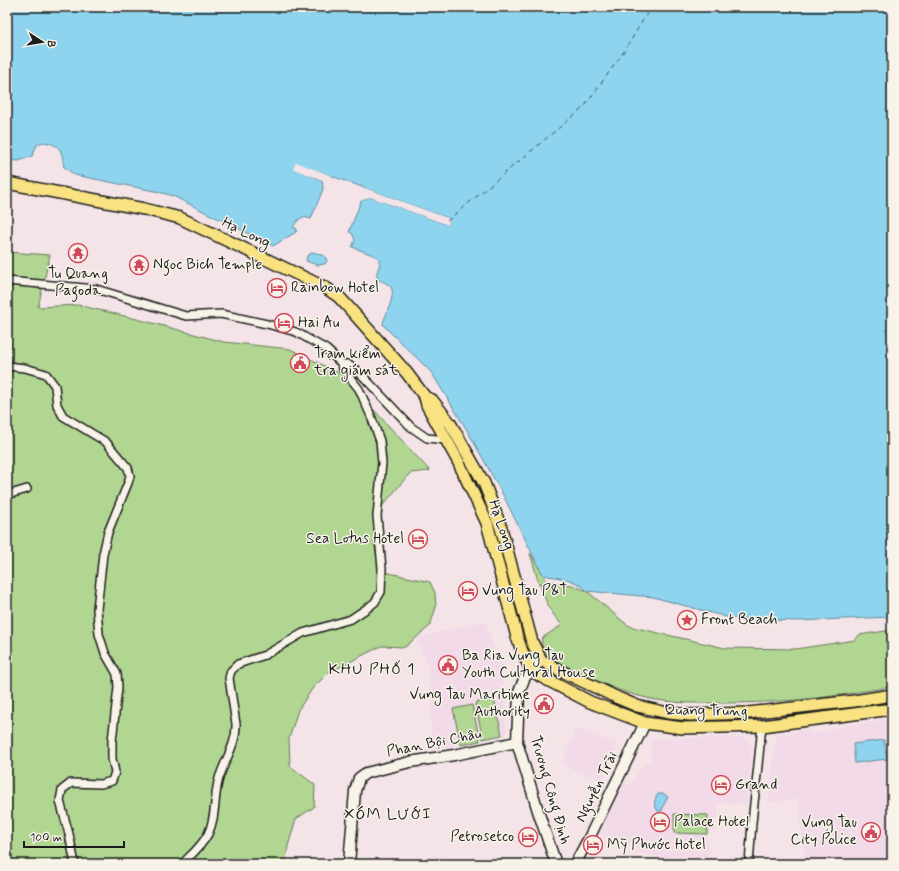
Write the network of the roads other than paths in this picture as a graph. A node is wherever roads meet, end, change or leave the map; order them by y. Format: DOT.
graph roads {
  1 [pos="7,183"];
  2 [pos="7,281"];
  3 [pos="342,364"];
  4 [pos="7,366"];
  5 [pos="425,397"];
  6 [pos="457,435"];
  7 [pos="446,440"];
  8 [pos="28,489"];
  9 [pos="7,495"];
  10 [pos="492,521"];
  11 [pos="541,660"];
  12 [pos="531,670"];
  13 [pos="892,695"];
  14 [pos="892,709"];
  15 [pos="646,723"];
  16 [pos="762,726"];
  17 [pos="518,742"];
  18 [pos="75,864"];
  19 [pos="182,864"];
  20 [pos="349,864"];
  21 [pos="556,864"];
  22 [pos="575,864"];
  23 [pos="749,864"];
  1 -- 5 [label="main road, Hạ Long"];
  2 -- 3 [label="street"];
  3 -- 7 [label="street"];
  3 -- 19 [label="street"];
  4 -- 18 [label="street"];
  5 -- 6 [label="main road, Hạ Long"];
  5 -- 7 [label="main road, Hạ Long"];
  6 -- 7 [label="main road"];
  6 -- 10 [label="main road, Hạ Long"];
  7 -- 10 [label="main road, Hạ Long"];
  8 -- 9 [label="street"];
  10 -- 11 [label="main road, Hạ Long"];
  10 -- 12 [label="main road, Hạ Long"];
  11 -- 12 [label="main road, Trương Công Định"];
  11 -- 13 [label="main road, Quang Trung"];
  12 -- 15 [label="main road, Quang Trung"];
  12 -- 17 [label="main road, Trương Công Định"];
  14 -- 16 [label="main road, Quang Trung"];
  15 -- 16 [label="main road, Quang Trung"];
  15 -- 22 [label="main road, Nguyễn Trãi"];
  16 -- 23 [label="street"];
  17 -- 20 [label="main road, Phan Bội Châu"];
  17 -- 21 [label="main road, Trương Công Định"];
}
